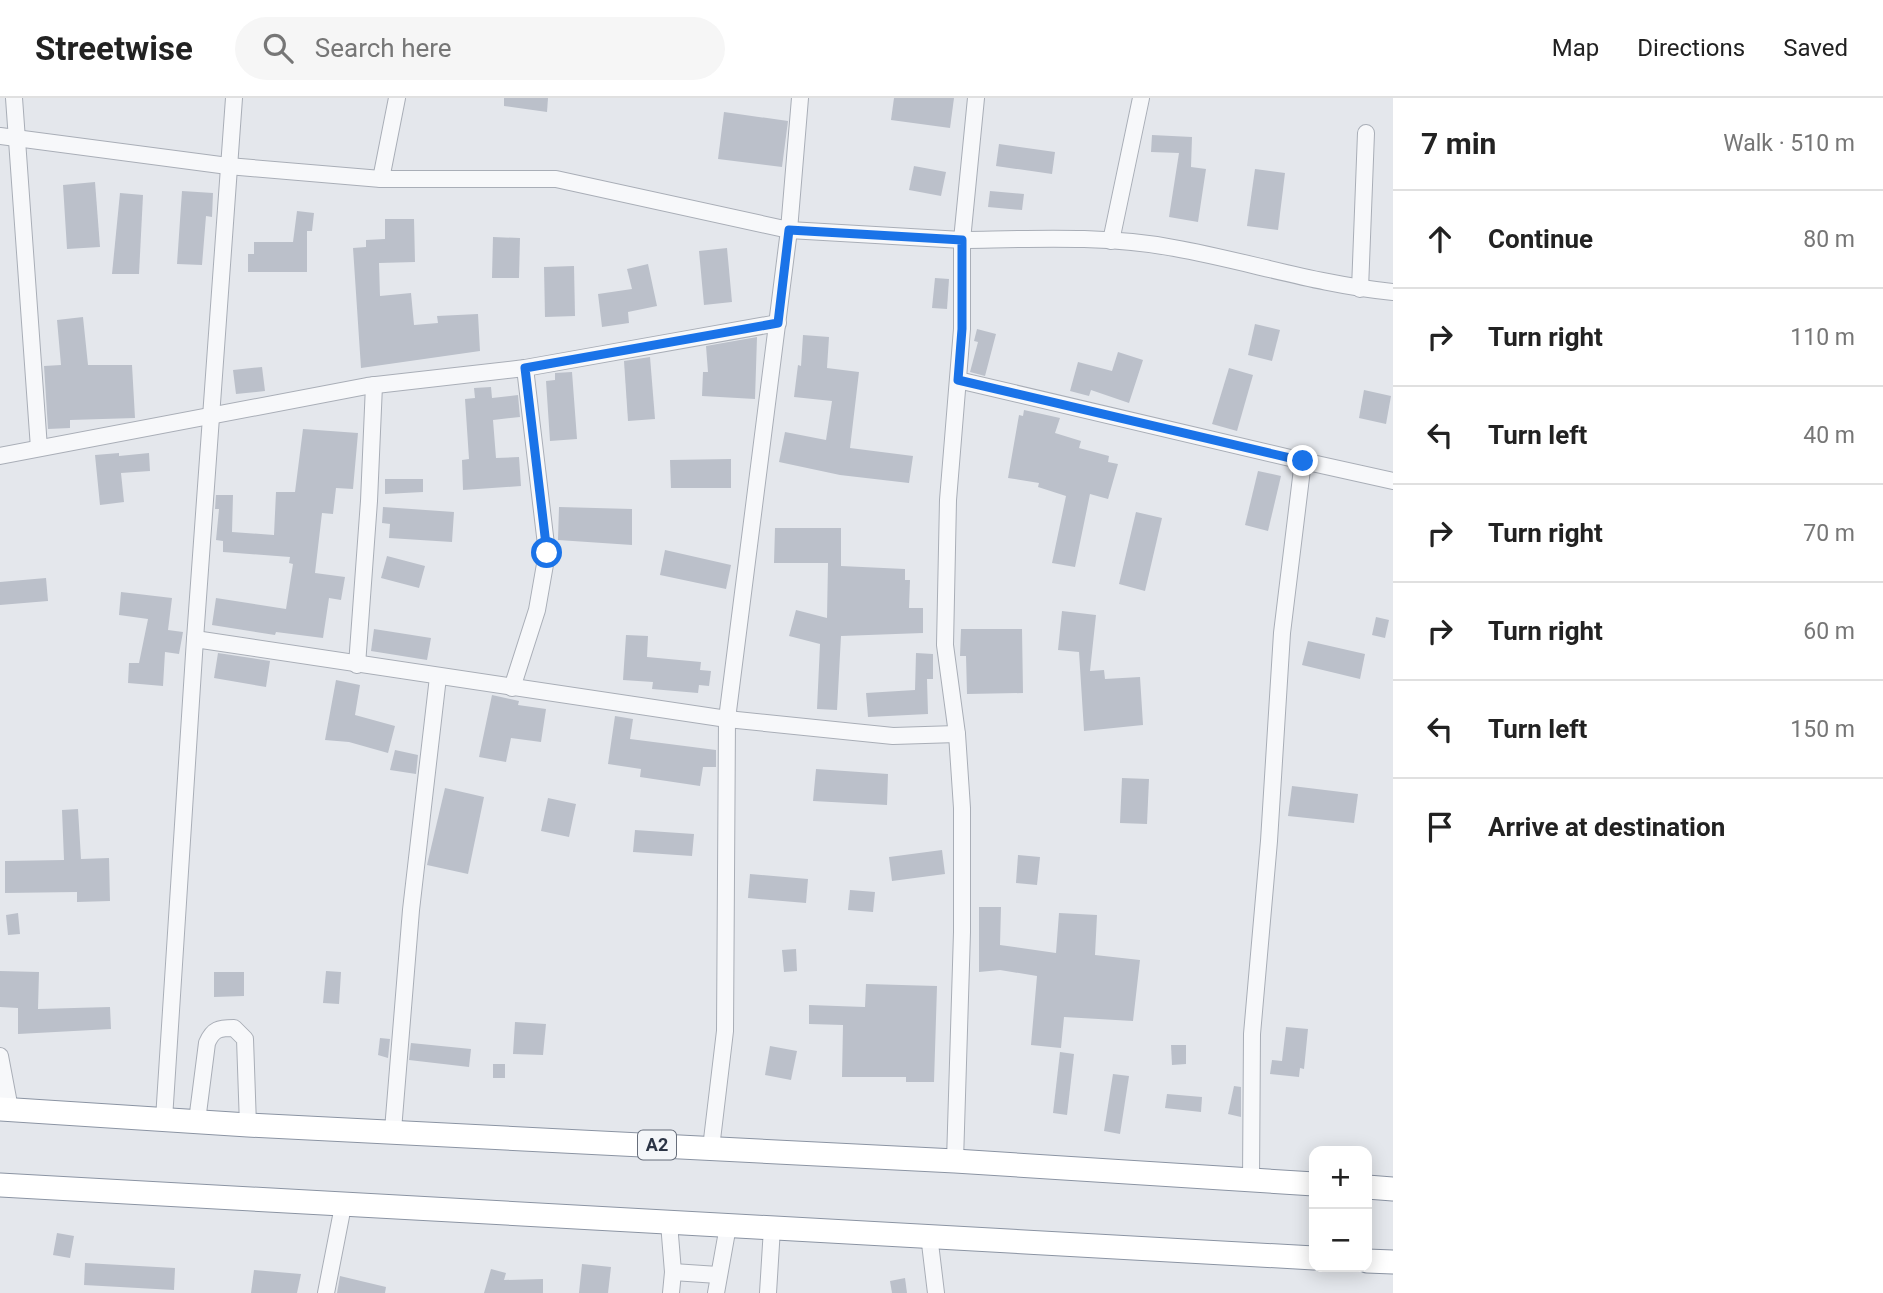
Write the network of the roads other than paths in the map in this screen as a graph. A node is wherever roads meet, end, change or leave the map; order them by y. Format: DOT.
graph roads {
  1 [pos="15,98"];
  2 [pos="234,98"];
  3 [pos="397,98"];
  4 [pos="800,98"];
  5 [pos="976,98"];
  6 [pos="1141,98"];
  7 [pos="1366,133"];
  8 [pos="7,138"];
  9 [pos="228,166"];
  10 [pos="381,179"];
  11 [pos="789,230"];
  12 [pos="962,240"];
  13 [pos="1111,241"];
  14 [pos="1360,289"];
  15 [pos="1393,292"];
  16 [pos="778,323"];
  17 [pos="525,368"];
  18 [pos="958,380"];
  19 [pos="374,385"];
  20 [pos="211,415"];
  21 [pos="39,449"];
  22 [pos="0,456"];
  23 [pos="1303,461"];
  24 [pos="1393,481"];
  25 [pos="195,639"];
  26 [pos="357,664"];
  27 [pos="438,677"];
  28 [pos="512,688"];
  29 [pos="727,719"];
  30 [pos="957,734"];
  31 [pos="0,1056"];
  32 [pos="5,1109"];
  33 [pos="164,1119"];
  34 [pos="197,1121"];
  35 [pos="248,1125"];
  36 [pos="393,1130"];
  37 [pos="711,1148"];
  38 [pos="955,1161"];
  39 [pos="1251,1180"];
  40 [pos="1309,1184"];
  41 [pos="0,1185"];
  42 [pos="1372,1188"];
  43 [pos="1393,1189"];
  44 [pos="343,1206"];
  45 [pos="669,1223"];
  46 [pos="728,1226"];
  47 [pos="772,1228"];
  48 [pos="929,1235"];
  49 [pos="1309,1258"];
  50 [pos="1372,1261"];
  51 [pos="1393,1262"];
  52 [pos="673,1272"];
  53 [pos="718,1275"];
  54 [pos="327,1293"];
  55 [pos="671,1293"];
  56 [pos="716,1293"];
  57 [pos="768,1293"];
  58 [pos="936,1293"];
  1 -- 8 [label="street"];
  2 -- 9 [label="street"];
  3 -- 10 [label="street"];
  4 -- 11 [label="street"];
  5 -- 12 [label="street"];
  6 -- 13 [label="street"];
  7 -- 14 [label="street"];
  8 -- 9 [label="street"];
  8 -- 21 [label="street"];
  9 -- 10 [label="street"];
  9 -- 20 [label="street"];
  10 -- 11 [label="street"];
  11 -- 12 [label="street"];
  11 -- 16 [label="street"];
  12 -- 13 [label="street"];
  12 -- 18 [label="street"];
  13 -- 14 [label="street"];
  14 -- 15 [label="street"];
  16 -- 17 [label="street"];
  16 -- 29 [label="street"];
  17 -- 19 [label="street"];
  17 -- 28 [label="street"];
  18 -- 23 [label="street"];
  18 -- 30 [label="street"];
  19 -- 20 [label="street"];
  19 -- 26 [label="street"];
  20 -- 21 [label="street"];
  20 -- 25 [label="street"];
  21 -- 22 [label="street"];
  23 -- 24 [label="street"];
  23 -- 39 [label="street"];
  25 -- 26 [label="street"];
  25 -- 33 [label="street"];
  26 -- 27 [label="street"];
  27 -- 28 [label="street"];
  27 -- 36 [label="street"];
  28 -- 29 [label="street"];
  29 -- 30 [label="street"];
  29 -- 37 [label="street"];
  30 -- 38 [label="street"];
  31 -- 32 [label="street"];
  32 -- 33 [label="highway, A2"];
  33 -- 34 [label="highway, A2"];
  34 -- 35 [label="highway, A2"];
  34 -- 35 [label="street"];
  35 -- 36 [label="highway, A2"];
  36 -- 37 [label="highway, A2"];
  37 -- 38 [label="highway, A2"];
  38 -- 39 [label="highway, A2"];
  39 -- 40 [label="highway, A2"];
  41 -- 44 [label="highway"];
  42 -- 43 [label="highway"];
  44 -- 45 [label="highway"];
  44 -- 54 [label="street"];
  45 -- 46 [label="highway"];
  45 -- 52 [label="street"];
  46 -- 47 [label="highway"];
  46 -- 53 [label="street"];
  47 -- 48 [label="highway"];
  47 -- 57 [label="street"];
  48 -- 49 [label="highway"];
  48 -- 58 [label="street"];
  50 -- 51 [label="highway"];
  52 -- 53 [label="street"];
  52 -- 55 [label="street"];
  53 -- 56 [label="street"];
}
